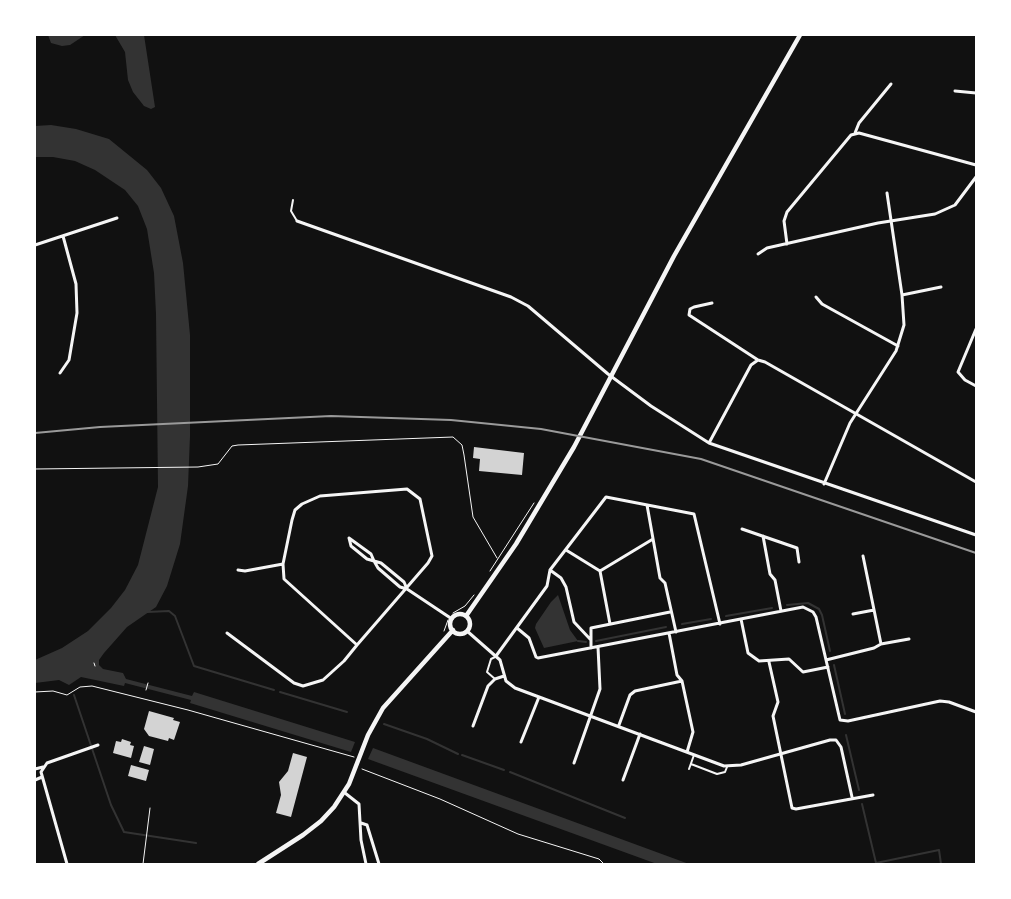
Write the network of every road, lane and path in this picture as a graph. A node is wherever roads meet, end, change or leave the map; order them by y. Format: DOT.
graph roads {
  1 [pos="800,35"];
  2 [pos="891,84"];
  3 [pos="955,91"];
  4 [pos="976,93"];
  5 [pos="855,134"];
  6 [pos="976,165"];
  7 [pos="976,177"];
  8 [pos="887,192"];
  9 [pos="293,200"];
  10 [pos="117,218"];
  11 [pos="297,221"];
  12 [pos="893,222"];
  13 [pos="63,236"];
  14 [pos="787,244"];
  15 [pos="35,245"];
  16 [pos="758,254"];
  17 [pos="941,287"];
  18 [pos="902,295"];
  19 [pos="816,297"];
  20 [pos="712,303"];
  21 [pos="976,330"];
  22 [pos="898,346"];
  23 [pos="758,360"];
  24 [pos="60,373"];
  25 [pos="611,376"];
  26 [pos="976,386"];
  27 [pos="856,414"];
  28 [pos="709,443"];
  29 [pos="35,469"];
  30 [pos="976,482"];
  31 [pos="824,484"];
  32 [pos="536,501"];
  33 [pos="647,505"];
  34 [pos="742,529"];
  35 [pos="976,535"];
  36 [pos="763,536"];
  37 [pos="653,539"];
  38 [pos="566,550"];
  39 [pos="863,556"];
  40 [pos="498,559"];
  41 [pos="374,561"];
  42 [pos="799,562"];
  43 [pos="283,564"];
  44 [pos="238,570"];
  45 [pos="550,570"];
  46 [pos="600,571"];
  47 [pos="487,576"];
  48 [pos="407,589"];
  49 [pos="477,590"];
  50 [pos="458,610"];
  51 [pos="874,610"];
  52 [pos="781,611"];
  53 [pos="670,612"];
  54 [pos="853,614"];
  55 [pos="466,616"];
  56 [pos="452,619"];
  57 [pos="741,619"];
  58 [pos="610,624"];
  59 [pos="720,624"];
  60 [pos="517,628"];
  61 [pos="453,630"];
  62 [pos="467,630"];
  63 [pos="676,632"];
  64 [pos="227,633"];
  65 [pos="669,633"];
  66 [pos="590,639"];
  67 [pos="909,639"];
  68 [pos="881,644"];
  69 [pos="357,646"];
  70 [pos="598,647"];
  71 [pos="591,648"];
  72 [pos="496,656"];
  73 [pos="826,660"];
  74 [pos="768,662"];
  75 [pos="94,663"];
  76 [pos="95,666"];
  77 [pos="828,668"];
  78 [pos="504,676"];
  79 [pos="495,679"];
  80 [pos="682,681"];
  81 [pos="148,683"];
  82 [pos="146,690"];
  83 [pos="35,692"];
  84 [pos="539,697"];
  85 [pos="976,712"];
  86 [pos="592,716"];
  87 [pos="473,726"];
  88 [pos="619,726"];
  89 [pos="640,734"];
  90 [pos="521,742"];
  91 [pos="96,745"];
  92 [pos="687,752"];
  93 [pos="779,753"];
  94 [pos="694,755"];
  95 [pos="357,758"];
  96 [pos="574,763"];
  97 [pos="692,764"];
  98 [pos="43,766"];
  99 [pos="356,767"];
  100 [pos="727,767"];
  101 [pos="690,769"];
  102 [pos="35,770"];
  103 [pos="42,777"];
  104 [pos="35,780"];
  105 [pos="623,780"];
  106 [pos="345,792"];
  107 [pos="873,795"];
  108 [pos="852,798"];
  109 [pos="150,808"];
  110 [pos="361,823"];
  111 [pos="67,864"];
  112 [pos="143,864"];
  113 [pos="258,864"];
  114 [pos="366,864"];
  115 [pos="379,864"];
  116 [pos="604,864"];
  1 -- 25 [label="street"];
  2 -- 5 [label="street"];
  3 -- 4 [label="street"];
  5 -- 6 [label="street"];
  5 -- 14 [label="street"];
  7 -- 12 [label="street"];
  8 -- 12 [label="street"];
  9 -- 11 [label="lane"];
  10 -- 13 [label="street"];
  11 -- 25 [label="street"];
  12 -- 14 [label="street"];
  12 -- 18 [label="street"];
  13 -- 15 [label="street"];
  13 -- 24 [label="street"];
  14 -- 16 [label="street"];
  17 -- 18 [label="street"];
  18 -- 22 [label="street"];
  19 -- 22 [label="street"];
  20 -- 23 [label="street"];
  21 -- 26 [label="street"];
  22 -- 27 [label="street"];
  23 -- 27 [label="street"];
  23 -- 28 [label="street"];
  25 -- 28 [label="street"];
  25 -- 55 [label="street"];
  27 -- 30 [label="street"];
  27 -- 31 [label="street"];
  28 -- 31 [label="street"];
  29 -- 40 [label="path"];
  31 -- 35 [label="street"];
  32 -- 40 [label="path"];
  33 -- 37 [label="street"];
  33 -- 38 [label="street"];
  33 -- 59 [label="street"];
  34 -- 36 [label="street"];
  36 -- 42 [label="street"];
  36 -- 52 [label="street"];
  37 -- 46 [label="street"];
  37 -- 53 [label="street"];
  38 -- 45 [label="street"];
  38 -- 46 [label="street"];
  39 -- 51 [label="street"];
  40 -- 47 [label="path"];
  41 -- 41 [label="street"];
  41 -- 48 [label="street"];
  41 -- 48 [label="street"];
  43 -- 44 [label="street"];
  43 -- 48 [label="street"];
  43 -- 69 [label="street"];
  45 -- 60 [label="street"];
  45 -- 66 [label="street"];
  46 -- 58 [label="street"];
  48 -- 56 [label="street"];
  48 -- 69 [label="street"];
  49 -- 50 [label="path"];
  51 -- 54 [label="street"];
  51 -- 68 [label="street"];
  52 -- 57 [label="street"];
  52 -- 73 [label="street"];
  53 -- 58 [label="street"];
  53 -- 63 [label="street"];
  55 -- 56 [label="street"];
  55 -- 62 [label="street"];
  56 -- 61 [label="street"];
  57 -- 59 [label="street"];
  57 -- 74 [label="street"];
  58 -- 66 [label="street"];
  59 -- 63 [label="street"];
  60 -- 71 [label="street"];
  60 -- 72 [label="street"];
  61 -- 62 [label="street"];
  61 -- 99 [label="street"];
  62 -- 72 [label="street"];
  63 -- 65 [label="street"];
  64 -- 69 [label="street"];
  65 -- 70 [label="street"];
  65 -- 80 [label="street"];
  66 -- 71 [label="street"];
  67 -- 68 [label="street"];
  68 -- 73 [label="street"];
  70 -- 71 [label="street"];
  70 -- 86 [label="street"];
  72 -- 78 [label="street"];
  72 -- 79 [label="lane"];
  73 -- 77 [label="street"];
  74 -- 77 [label="street"];
  74 -- 93 [label="street"];
  75 -- 76 [label="path"];
  77 -- 85 [label="street"];
  78 -- 79 [label="street"];
  78 -- 84 [label="street"];
  79 -- 87 [label="street"];
  80 -- 88 [label="street"];
  80 -- 92 [label="street"];
  81 -- 82 [label="path"];
  83 -- 95 [label="path"];
  84 -- 86 [label="street"];
  84 -- 90 [label="street"];
  86 -- 88 [label="street"];
  86 -- 96 [label="street"];
  88 -- 89 [label="street"];
  89 -- 92 [label="street"];
  89 -- 105 [label="street"];
  91 -- 98 [label="street"];
  92 -- 94 [label="street"];
  93 -- 100 [label="street"];
  93 -- 108 [label="street"];
  93 -- 108 [label="street"];
  94 -- 97 [label="lane"];
  94 -- 100 [label="street"];
  97 -- 100 [label="lane"];
  97 -- 101 [label="lane"];
  98 -- 102 [label="street"];
  98 -- 103 [label="street"];
  99 -- 106 [label="street"];
  99 -- 116 [label="path"];
  103 -- 104 [label="street"];
  103 -- 111 [label="street"];
  106 -- 110 [label="street"];
  106 -- 113 [label="street"];
  107 -- 108 [label="street"];
  109 -- 112 [label="path"];
  110 -- 114 [label="street"];
  110 -- 115 [label="street"];
}
